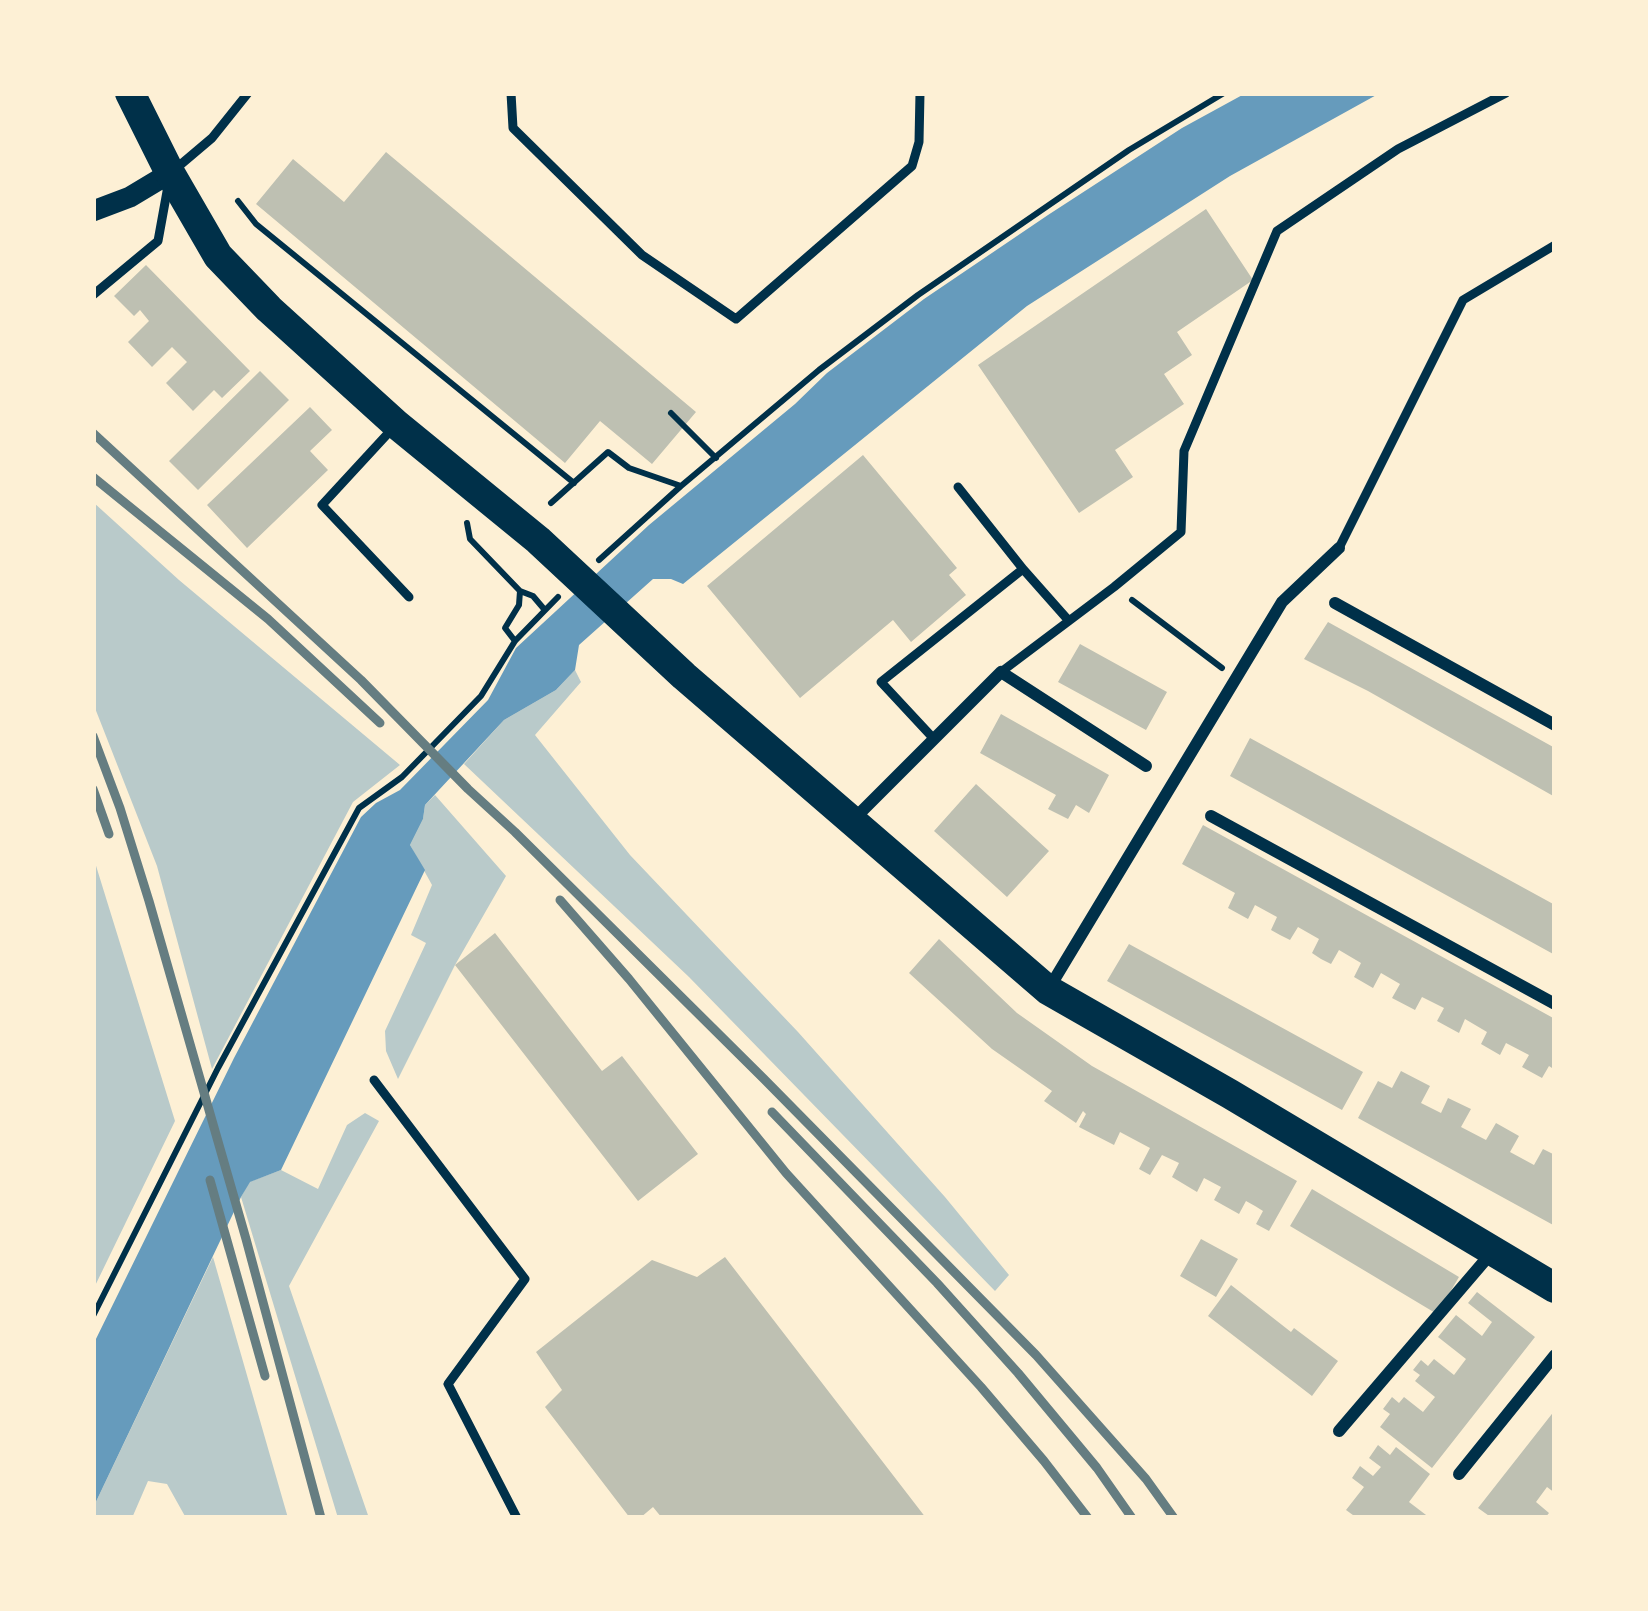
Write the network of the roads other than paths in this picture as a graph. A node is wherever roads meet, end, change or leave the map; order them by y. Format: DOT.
graph roads {
  1 [pos="130,93"];
  2 [pos="248,93"];
  3 [pos="511,93"];
  4 [pos="920,93"];
  5 [pos="1506,93"];
  6 [pos="170,173"];
  7 [pos="93,211"];
  8 [pos="1555,245"];
  9 [pos="93,295"];
  10 [pos="396,424"];
  11 [pos="958,487"];
  12 [pos="1339,548"];
  13 [pos="1023,569"];
  14 [pos="409,597"];
  15 [pos="1335,604"];
  16 [pos="1069,621"];
  17 [pos="1001,672"];
  18 [pos="1555,725"];
  19 [pos="934,740"];
  20 [pos="1146,766"];
  21 [pos="1211,816"];
  22 [pos="853,820"];
  23 [pos="1048,990"];
  24 [pos="1555,1004"];
  25 [pos="374,1080"];
  26 [pos="1494,1250"];
  27 [pos="1555,1288"];
  28 [pos="1555,1355"];
  29 [pos="1339,1431"];
  30 [pos="1459,1474"];
  31 [pos="517,1518"];
  1 -- 6 [label="main road"];
  2 -- 6 [label="lane"];
  3 -- 4 [label="lane"];
  5 -- 16 [label="lane"];
  6 -- 7 [label="street"];
  6 -- 9 [label="lane"];
  6 -- 10 [label="main road"];
  8 -- 12 [label="lane"];
  10 -- 14 [label="lane"];
  10 -- 22 [label="main road"];
  11 -- 13 [label="lane"];
  12 -- 23 [label="street"];
  13 -- 16 [label="lane"];
  13 -- 19 [label="lane"];
  15 -- 18 [label="street"];
  16 -- 17 [label="lane"];
  17 -- 19 [label="street"];
  17 -- 20 [label="street"];
  19 -- 22 [label="street"];
  21 -- 24 [label="street"];
  22 -- 23 [label="main road"];
  23 -- 26 [label="main road"];
  25 -- 31 [label="lane"];
  26 -- 27 [label="main road"];
  26 -- 29 [label="street"];
  28 -- 30 [label="street"];
}
